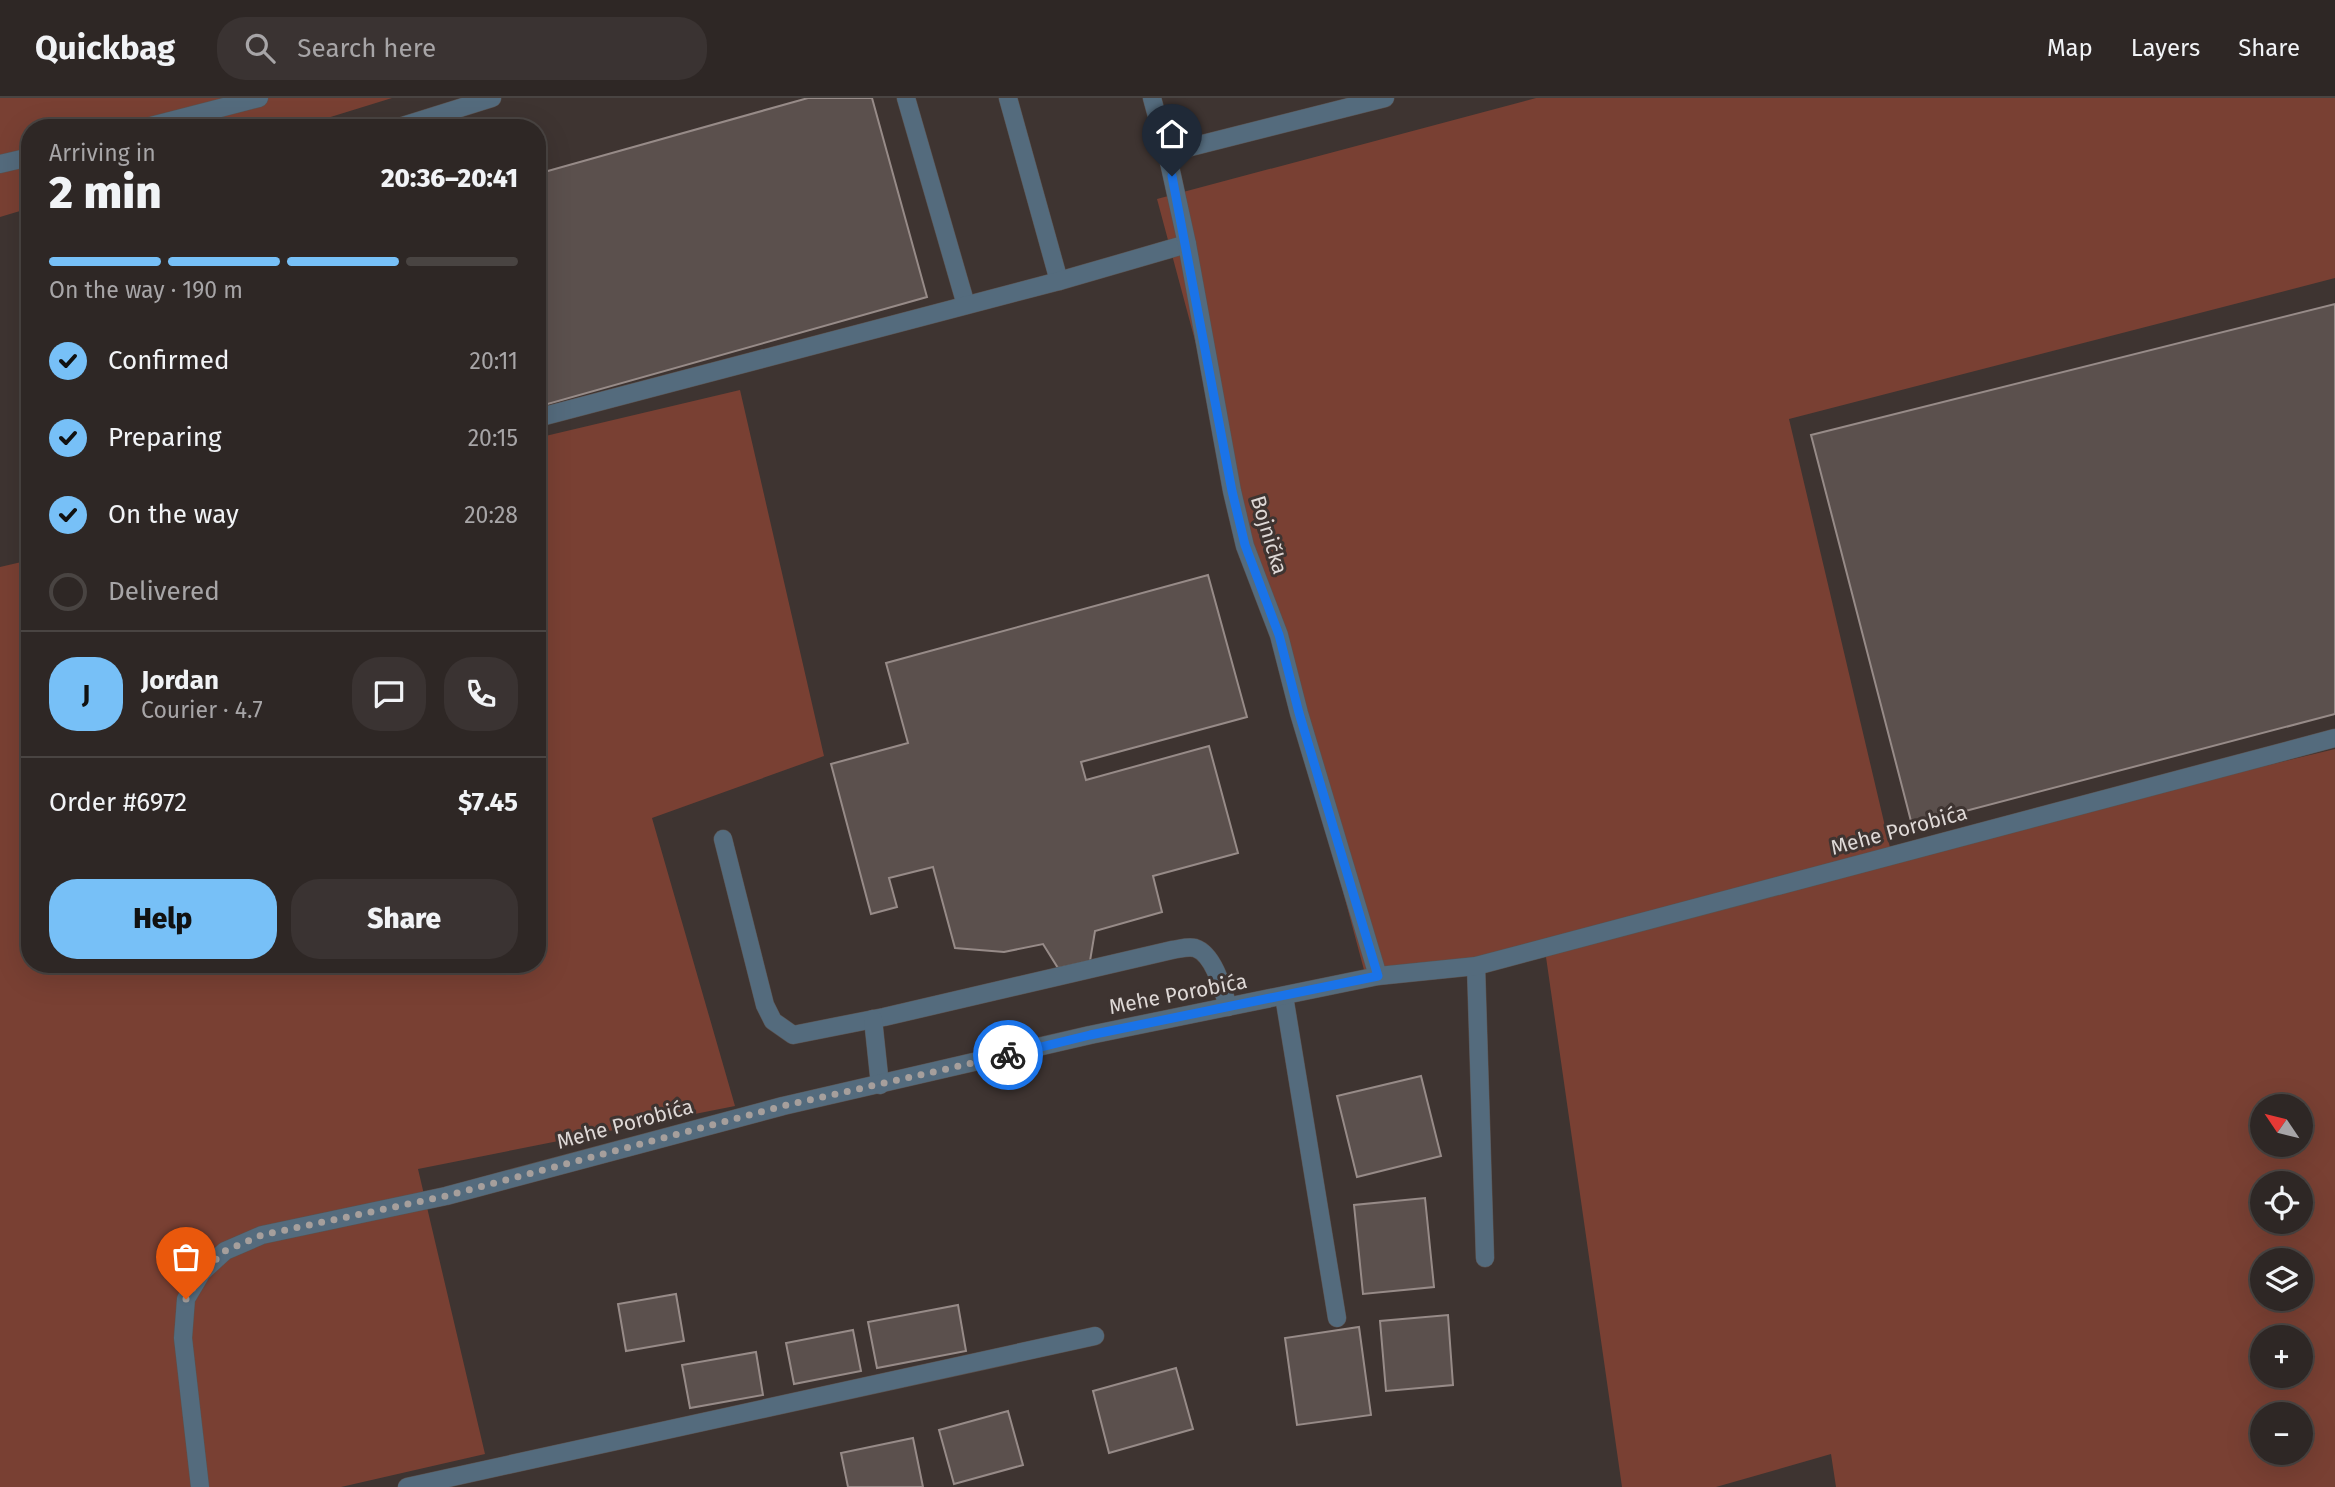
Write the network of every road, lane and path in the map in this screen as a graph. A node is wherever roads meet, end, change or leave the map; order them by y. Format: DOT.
graph roads {
  1 [pos="259,98"];
  2 [pos="492,98"];
  3 [pos="906,98"];
  4 [pos="1008,98"];
  5 [pos="1152,98"];
  6 [pos="1385,98"];
  7 [pos="178,119"];
  8 [pos="425,119"];
  9 [pos="1167,153"];
  10 [pos="21,159"];
  11 [pos="0,164"];
  12 [pos="1186,244"];
  13 [pos="1059,281"];
  14 [pos="966,305"];
  15 [pos="546,416"];
  16 [pos="2335,738"];
  17 [pos="723,839"];
  18 [pos="1476,966"];
  19 [pos="1378,976"];
  20 [pos="1284,996"];
  21 [pos="1228,1007"];
  22 [pos="873,1019"];
  23 [pos="880,1085"];
  24 [pos="1485,1258"];
  25 [pos="1337,1318"];
  26 [pos="1095,1336"];
  27 [pos="200,1487"];
  28 [pos="407,1487"];
  1 -- 7 [label="street"];
  2 -- 8 [label="street"];
  3 -- 14 [label="street"];
  4 -- 13 [label="street"];
  5 -- 9 [label="street, Bojnička"];
  6 -- 9 [label="street"];
  9 -- 12 [label="street, Bojnička"];
  10 -- 11 [label="street"];
  12 -- 13 [label="street"];
  12 -- 19 [label="street, Bojnička"];
  13 -- 14 [label="street"];
  14 -- 15 [label="street"];
  16 -- 18 [label="street, Mehe Porobića"];
  17 -- 22 [label="street"];
  18 -- 19 [label="street, Mehe Porobića"];
  18 -- 24 [label="street"];
  19 -- 20 [label="street, Mehe Porobića"];
  20 -- 21 [label="street, Mehe Porobića"];
  20 -- 25 [label="street"];
  21 -- 22 [label="street"];
  21 -- 23 [label="street, Mehe Porobića"];
  22 -- 23 [label="street"];
  23 -- 27 [label="street, Mehe Porobića"];
  26 -- 28 [label="street"];
}
